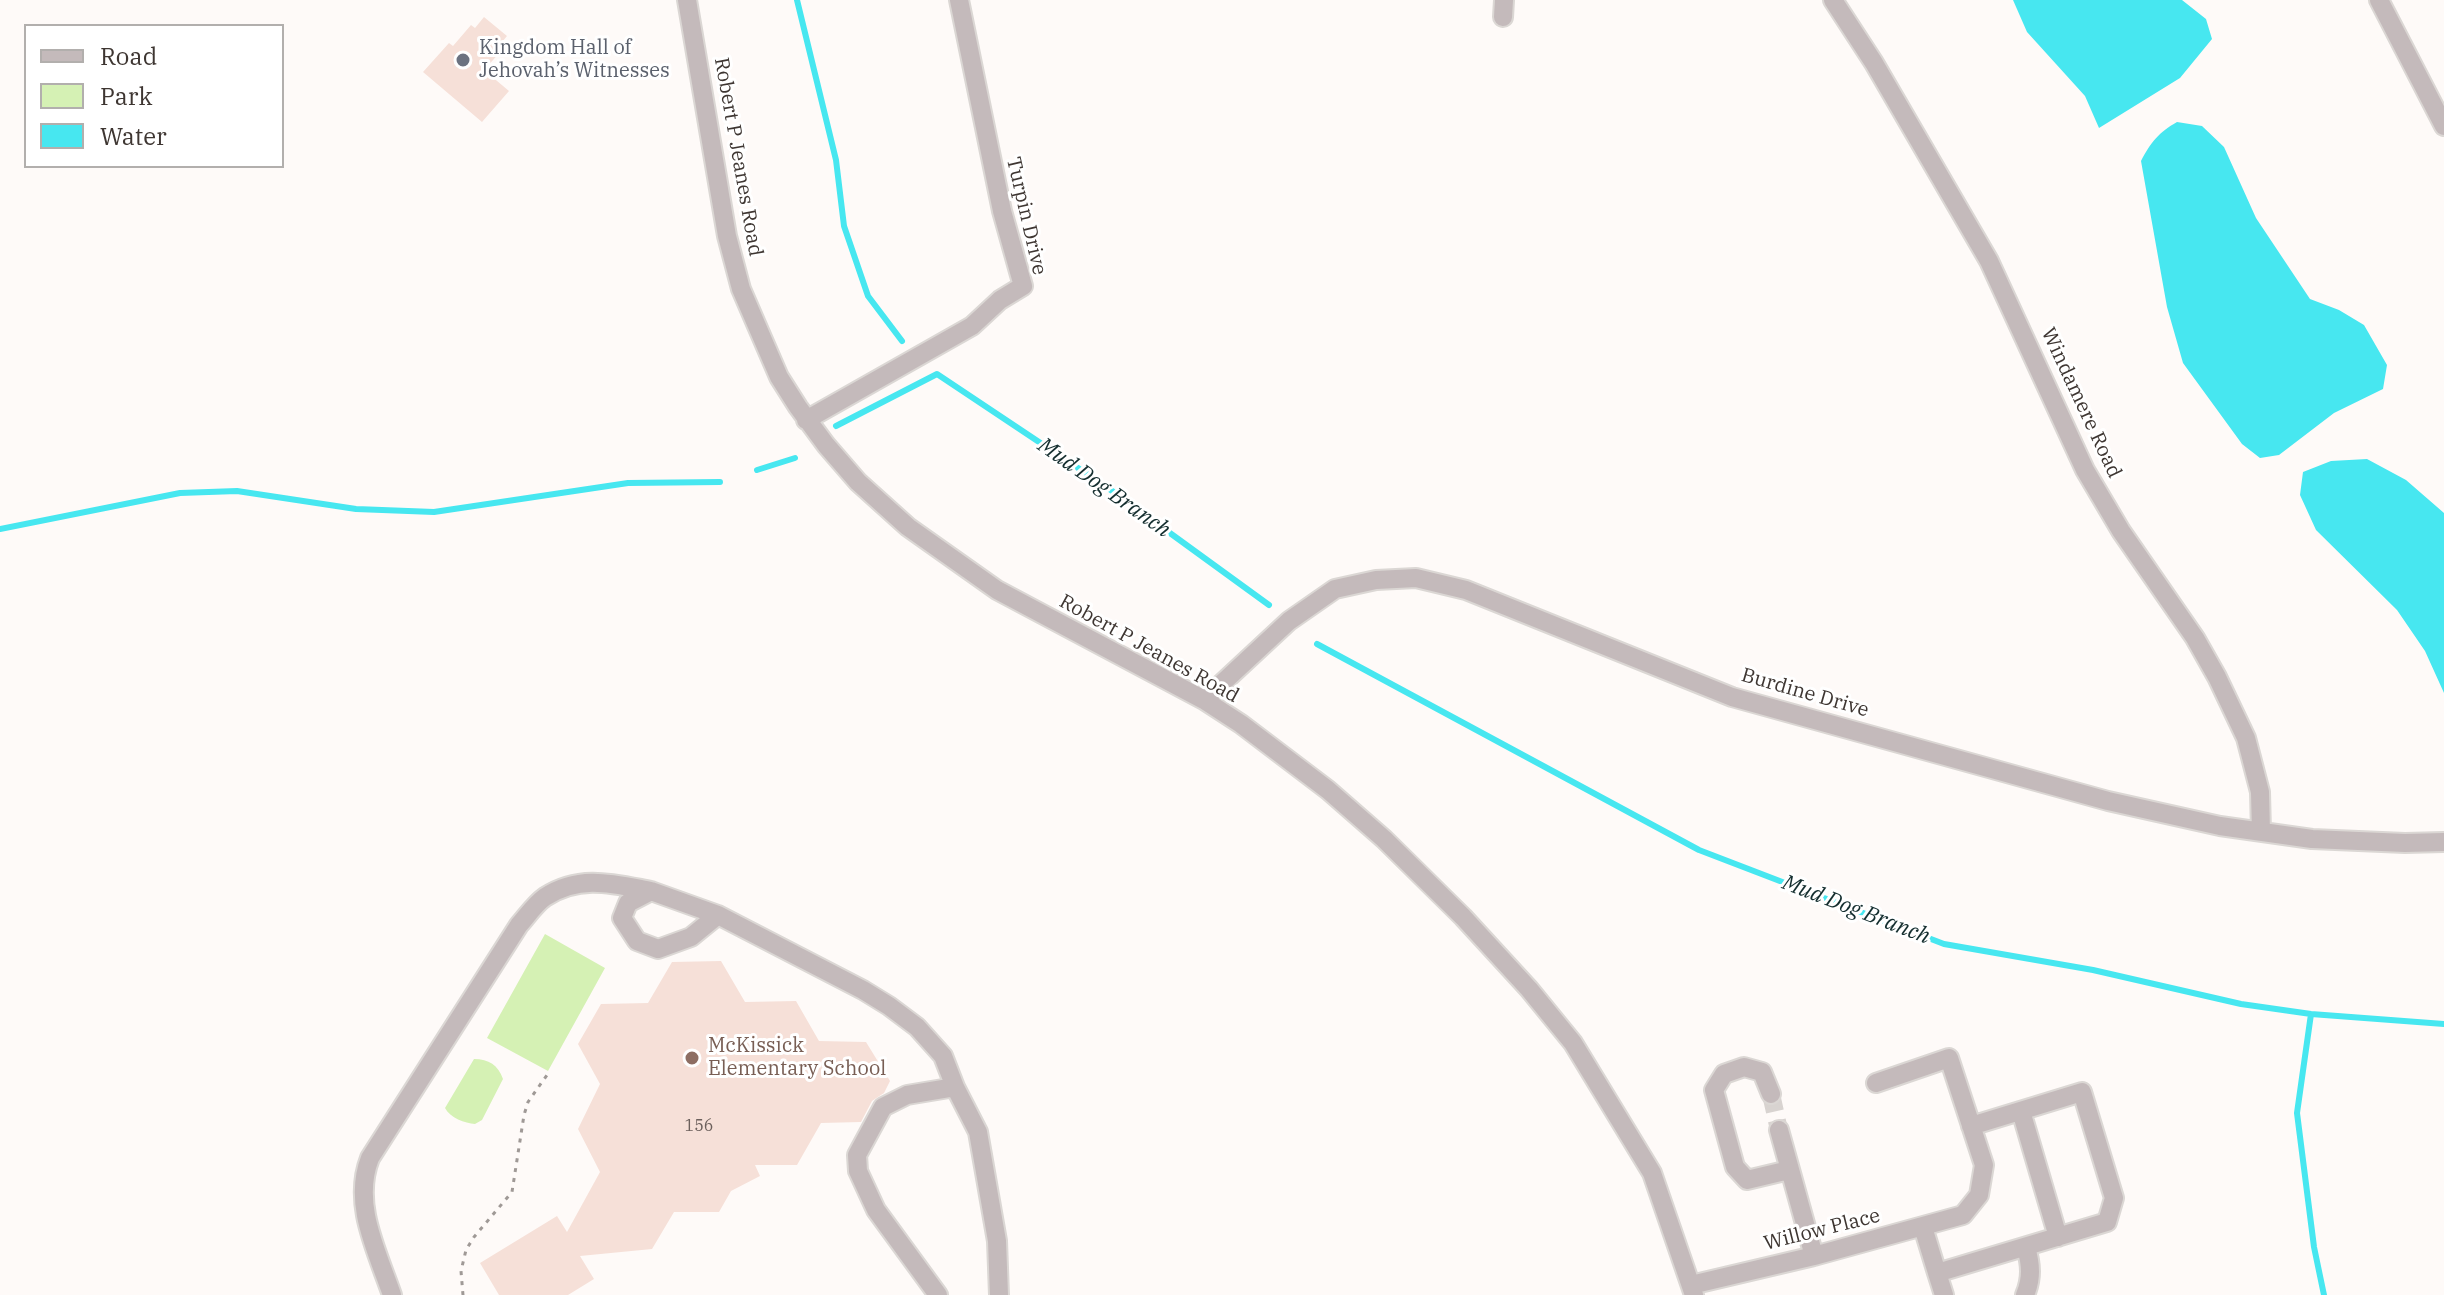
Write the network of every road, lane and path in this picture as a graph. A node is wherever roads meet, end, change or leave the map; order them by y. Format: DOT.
graph roads {
  1 [pos="687,0"];
  2 [pos="959,0"];
  3 [pos="1833,0"];
  4 [pos="2379,0"];
  5 [pos="2444,126"];
  6 [pos="806,420"];
  7 [pos="1204,700"];
  8 [pos="2261,832"];
  9 [pos="2444,842"];
  10 [pos="651,891"];
  11 [pos="718,915"];
  12 [pos="547,1075"];
  13 [pos="1876,1083"];
  14 [pos="955,1087"];
  15 [pos="1771,1094"];
  16 [pos="2021,1111"];
  17 [pos="1971,1126"];
  18 [pos="1779,1130"];
  19 [pos="1789,1170"];
  20 [pos="1923,1227"];
  21 [pos="2058,1237"];
  22 [pos="2026,1247"];
  23 [pos="1814,1256"];
  24 [pos="1937,1273"];
  25 [pos="1693,1290"];
  26 [pos="392,1295"];
  27 [pos="463,1295"];
  28 [pos="938,1295"];
  29 [pos="999,1295"];
  30 [pos="1944,1295"];
  31 [pos="2025,1295"];
  1 -- 6 [label="street, Robert P Jeanes Road"];
  2 -- 6 [label="street, Turpin Drive"];
  3 -- 8 [label="street, Windamere Road"];
  4 -- 5 [label="street"];
  6 -- 7 [label="street, Robert P Jeanes Road"];
  7 -- 8 [label="street, Burdine Drive"];
  7 -- 25 [label="street, Robert P Jeanes Road"];
  8 -- 9 [label="street, Burdine Drive"];
  10 -- 11 [label="street"];
  10 -- 11 [label="street"];
  10 -- 26 [label="street"];
  11 -- 14 [label="street"];
  12 -- 27 [label="path"];
  13 -- 17 [label="street"];
  14 -- 28 [label="street"];
  14 -- 29 [label="street"];
  15 -- 19 [label="street"];
  16 -- 17 [label="street"];
  16 -- 21 [label="street"];
  16 -- 21 [label="street"];
  17 -- 20 [label="street, Willow Place"];
  18 -- 19 [label="street"];
  19 -- 23 [label="street"];
  20 -- 23 [label="street, Willow Place"];
  20 -- 24 [label="street"];
  21 -- 22 [label="street"];
  22 -- 24 [label="street"];
  22 -- 31 [label="street"];
  23 -- 25 [label="street, Willow Place"];
  24 -- 30 [label="street"];
}
